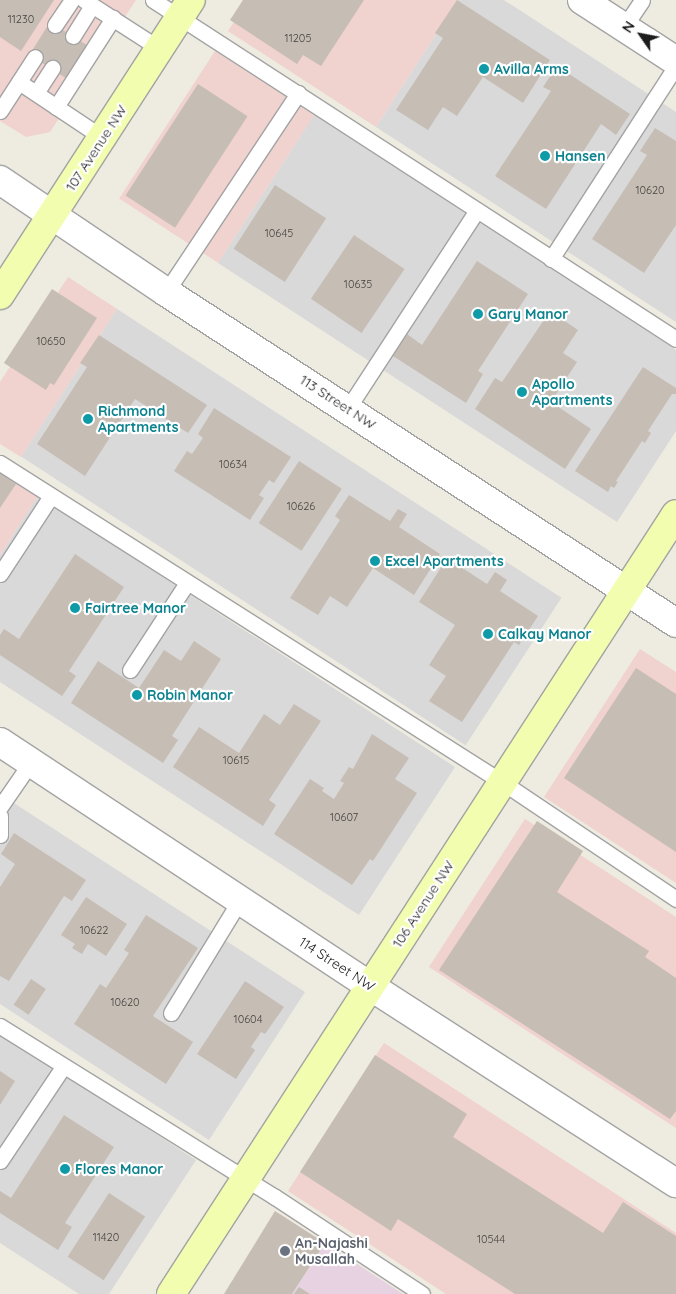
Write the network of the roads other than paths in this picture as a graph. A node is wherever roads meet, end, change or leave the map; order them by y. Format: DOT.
graph roads {
  1 [pos="72,0"];
  2 [pos="153,0"];
  3 [pos="582,0"];
  4 [pos="642,0"];
  5 [pos="88,3"];
  6 [pos="186,9"];
  7 [pos="113,18"];
  8 [pos="55,25"];
  9 [pos="624,28"];
  10 [pos="73,36"];
  11 [pos="160,49"];
  12 [pos="34,57"];
  13 [pos="676,61"];
  14 [pos="676,66"];
  15 [pos="52,68"];
  16 [pos="19,82"];
  17 [pos="298,93"];
  18 [pos="36,94"];
  19 [pos="56,107"];
  20 [pos="0,111"];
  21 [pos="103,138"];
  22 [pos="0,180"];
  23 [pos="477,210"];
  24 [pos="52,214"];
  25 [pos="552,259"];
  26 [pos="166,292"];
  27 [pos="0,295"];
  28 [pos="676,340"];
  29 [pos="348,408"];
  30 [pos="0,463"];
  31 [pos="50,496"];
  32 [pos="676,514"];
  33 [pos="0,574"];
  34 [pos="188,583"];
  35 [pos="626,590"];
  36 [pos="676,623"];
  37 [pos="130,670"];
  38 [pos="0,742"];
  39 [pos="31,762"];
  40 [pos="502,782"];
  41 [pos="0,807"];
  42 [pos="0,816"];
  43 [pos="0,835"];
  44 [pos="676,899"];
  45 [pos="240,900"];
  46 [pos="370,986"];
  47 [pos="171,1013"];
  48 [pos="0,1026"];
  49 [pos="63,1066"];
  50 [pos="0,1161"];
  51 [pos="245,1180"];
  52 [pos="676,1183"];
  53 [pos="171,1294"];
  54 [pos="422,1294"];
  1 -- 8 [label="lane"];
  2 -- 6 [label="lane"];
  3 -- 9 [label="street"];
  4 -- 9 [label="lane"];
  5 -- 7 [label="lane"];
  5 -- 10 [label="lane"];
  6 -- 11 [label="street, 107 Avenue NW"];
  6 -- 17 [label="lane"];
  7 -- 11 [label="lane"];
  7 -- 19 [label="lane"];
  9 -- 13 [label="street"];
  11 -- 21 [label="street, 107 Avenue NW"];
  12 -- 16 [label="lane"];
  14 -- 25 [label="lane"];
  15 -- 18 [label="lane"];
  16 -- 18 [label="lane"];
  16 -- 20 [label="lane"];
  17 -- 23 [label="lane"];
  17 -- 26 [label="lane"];
  18 -- 19 [label="lane"];
  19 -- 21 [label="lane"];
  21 -- 24 [label="street, 107 Avenue NW"];
  22 -- 24 [label="street, 113 Street NW"];
  23 -- 25 [label="lane"];
  23 -- 29 [label="lane"];
  24 -- 26 [label="street, 113 Street NW"];
  24 -- 27 [label="street, 107 Avenue NW"];
  25 -- 28 [label="lane"];
  26 -- 29 [label="street, 113 Street NW"];
  29 -- 35 [label="street, 113 Street NW"];
  30 -- 31 [label="lane"];
  31 -- 33 [label="lane"];
  31 -- 34 [label="lane"];
  32 -- 35 [label="street, 106 Avenue NW"];
  34 -- 37 [label="lane"];
  34 -- 40 [label="lane"];
  35 -- 36 [label="street, 113 Street NW"];
  35 -- 40 [label="street, 106 Avenue NW"];
  38 -- 39 [label="street, 114 Street NW"];
  39 -- 41 [label="lane"];
  39 -- 45 [label="street, 114 Street NW"];
  40 -- 44 [label="lane"];
  40 -- 46 [label="street, 106 Avenue NW"];
  42 -- 43 [label="lane"];
  45 -- 46 [label="street, 114 Street NW"];
  45 -- 47 [label="lane"];
  46 -- 51 [label="street, 106 Avenue NW"];
  46 -- 52 [label="street, 114 Street NW"];
  48 -- 49 [label="lane"];
  49 -- 50 [label="lane"];
  49 -- 51 [label="lane"];
  51 -- 53 [label="street, 106 Avenue NW"];
  51 -- 54 [label="lane"];
}
